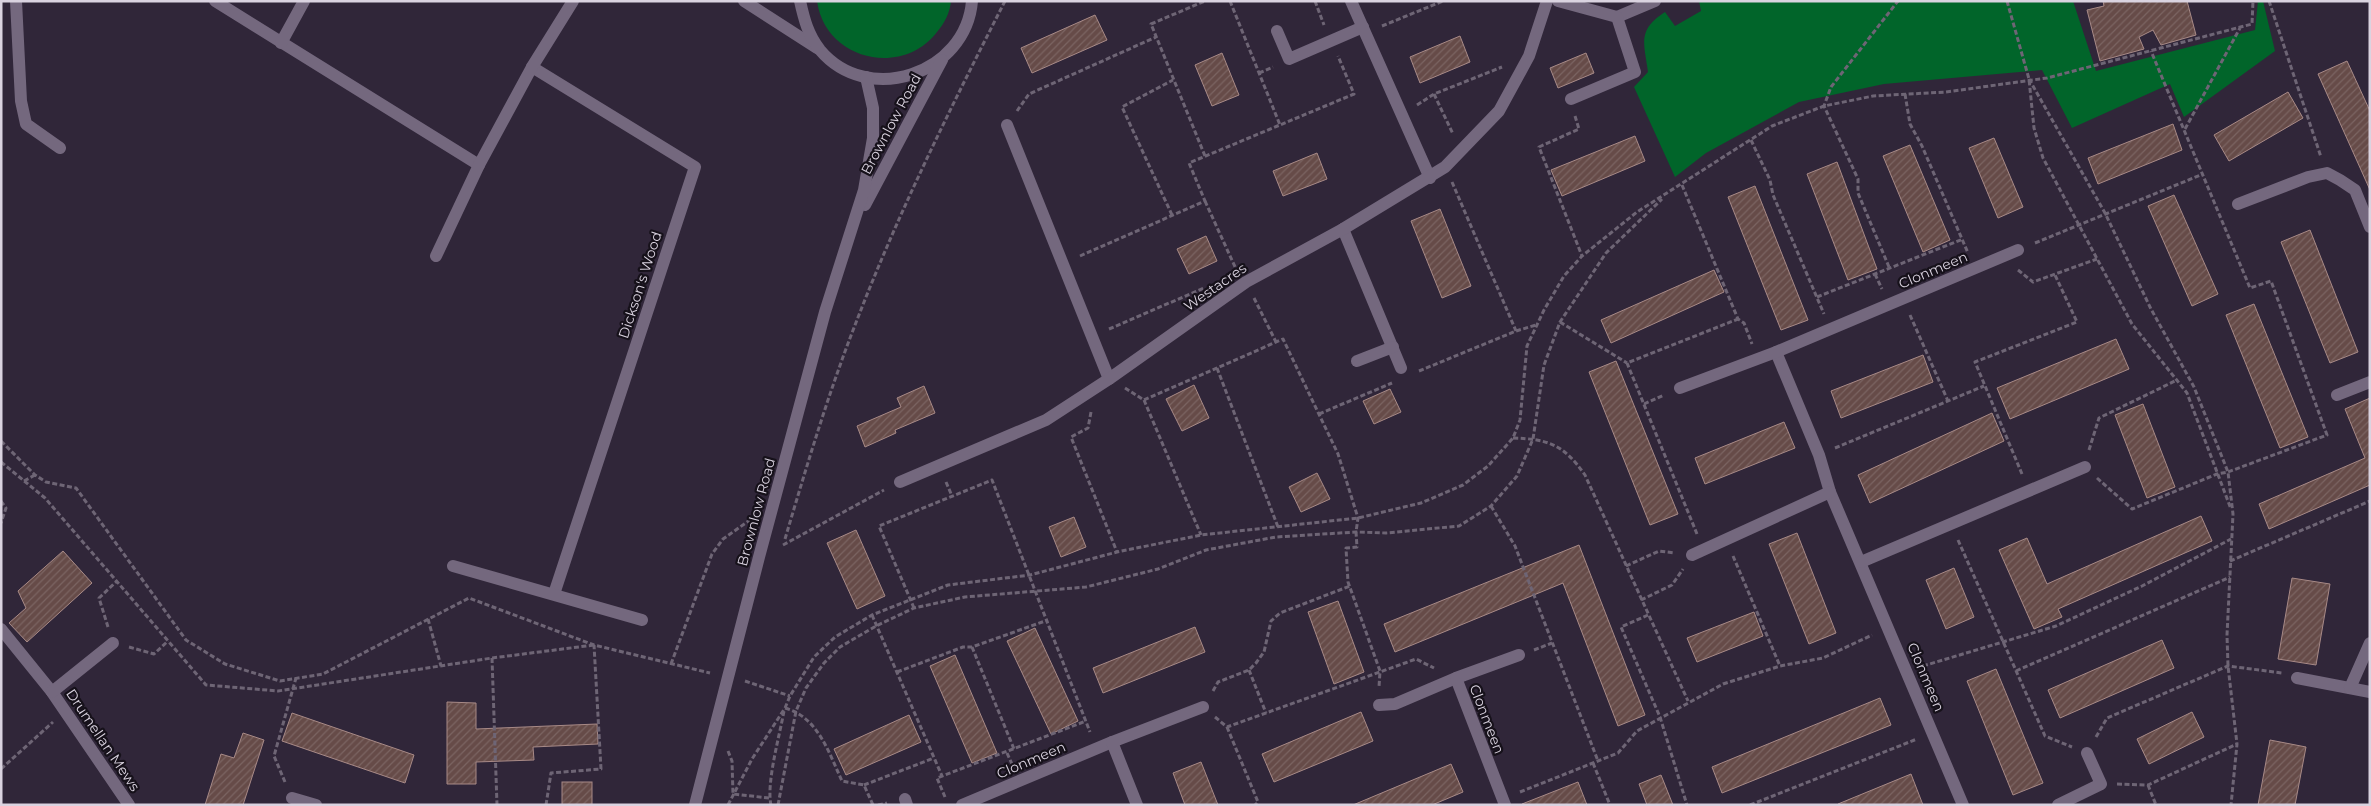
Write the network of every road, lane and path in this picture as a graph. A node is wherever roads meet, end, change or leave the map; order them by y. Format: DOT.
graph roads {
  1 [pos="16,1"];
  2 [pos="215,1"];
  3 [pos="304,1"];
  4 [pos="573,1"];
  5 [pos="744,1"];
  6 [pos="800,1"];
  7 [pos="972,1"];
  8 [pos="1005,1"];
  9 [pos="1205,1"];
  10 [pos="1230,1"];
  11 [pos="1314,1"];
  12 [pos="1351,1"];
  13 [pos="1443,1"];
  14 [pos="1547,1"];
  15 [pos="1558,1"];
  16 [pos="1655,1"];
  17 [pos="1898,1"];
  18 [pos="2007,1"];
  19 [pos="2253,1"];
  20 [pos="2269,1"];
  21 [pos="1617,17"];
  22 [pos="2240,28"];
  23 [pos="1364,30"];
  24 [pos="1277,31"];
  25 [pos="1156,37"];
  26 [pos="1331,41"];
  27 [pos="281,43"];
  28 [pos="821,50"];
  29 [pos="2151,50"];
  30 [pos="1529,56"];
  31 [pos="942,59"];
  32 [pos="532,67"];
  33 [pos="866,77"];
  34 [pos="2030,79"];
  35 [pos="1173,80"];
  36 [pos="1434,94"];
  37 [pos="1905,94"];
  38 [pos="1571,99"];
  39 [pos="1824,106"];
  40 [pos="1402,115"];
  41 [pos="1008,125"];
  42 [pos="1280,125"];
  43 [pos="2184,130"];
  44 [pos="1751,140"];
  45 [pos="60,148"];
  46 [pos="1461,151"];
  47 [pos="1205,156"];
  48 [pos="478,165"];
  49 [pos="1445,167"];
  50 [pos="2327,173"];
  51 [pos="2203,174"];
  52 [pos="1430,178"];
  53 [pos="1682,185"];
  54 [pos="1668,194"];
  55 [pos="1205,201"];
  56 [pos="2238,204"];
  57 [pos="2105,213"];
  58 [pos="1172,215"];
  59 [pos="2078,224"];
  60 [pos="2370,226"];
  61 [pos="1343,229"];
  62 [pos="852,230"];
  63 [pos="1962,239"];
  64 [pos="2018,250"];
  65 [pos="436,256"];
  66 [pos="1582,256"];
  67 [pos="2002,257"];
  68 [pos="2097,259"];
  69 [pos="1063,264"];
  70 [pos="1889,267"];
  71 [pos="1975,268"];
  72 [pos="2055,275"];
  73 [pos="1246,282"];
  74 [pos="1233,292"];
  75 [pos="1816,297"];
  76 [pos="1903,299"];
  77 [pos="1738,319"];
  78 [pos="1560,322"];
  79 [pos="1537,325"];
  80 [pos="1830,329"];
  81 [pos="1516,331"];
  82 [pos="1092,336"];
  83 [pos="1276,342"];
  84 [pos="1393,347"];
  85 [pos="1776,352"];
  86 [pos="1757,358"];
  87 [pos="1357,361"];
  88 [pos="1627,362"];
  89 [pos="1217,368"];
  90 [pos="1401,368"];
  91 [pos="1415,373"];
  92 [pos="1109,379"];
  93 [pos="1397,380"];
  94 [pos="2177,380"];
  95 [pos="2370,382"];
  96 [pos="1984,386"];
  97 [pos="1680,388"];
  98 [pos="1093,390"];
  99 [pos="2337,395"];
  100 [pos="1144,400"];
  101 [pos="1948,401"];
  102 [pos="1319,414"];
  103 [pos="1513,438"];
  104 [pos="1533,438"];
  105 [pos="1,441"];
  106 [pos="1818,455"];
  107 [pos="1,462"];
  108 [pos="2085,467"];
  109 [pos="2228,472"];
  110 [pos="2218,474"];
  111 [pos="35,475"];
  112 [pos="24,481"];
  113 [pos="900,482"];
  114 [pos="946,483"];
  115 [pos="2029,490"];
  116 [pos="1830,492"];
  117 [pos="952,496"];
  118 [pos="1,501"];
  119 [pos="2370,501"];
  120 [pos="774,504"];
  121 [pos="1492,506"];
  122 [pos="2233,514"];
  123 [pos="1358,518"];
  124 [pos="1,523"];
  125 [pos="1951,524"];
  126 [pos="1278,526"];
  127 [pos="1356,532"];
  128 [pos="1201,535"];
  129 [pos="1726,539"];
  130 [pos="2231,539"];
  131 [pos="783,545"];
  132 [pos="1117,552"];
  133 [pos="1697,552"];
  134 [pos="758,557"];
  135 [pos="2230,561"];
  136 [pos="1861,562"];
  137 [pos="453,566"];
  138 [pos="1626,566"];
  139 [pos="1030,575"];
  140 [pos="2230,577"];
  141 [pos="117,581"];
  142 [pos="1350,586"];
  143 [pos="1037,592"];
  144 [pos="554,594"];
  145 [pos="911,599"];
  146 [pos="1641,600"];
  147 [pos="914,608"];
  148 [pos="872,615"];
  149 [pos="1648,615"];
  150 [pos="428,620"];
  151 [pos="642,620"];
  152 [pos="1048,620"];
  153 [pos="876,626"];
  154 [pos="1889,627"];
  155 [pos="1,629"];
  156 [pos="168,640"];
  157 [pos="113,643"];
  158 [pos="2004,643"];
  159 [pos="2370,644"];
  160 [pos="594,645"];
  161 [pos="972,647"];
  162 [pos="1519,655"];
  163 [pos="492,658"];
  164 [pos="671,664"];
  165 [pos="441,666"];
  166 [pos="1780,666"];
  167 [pos="2228,666"];
  168 [pos="1248,670"];
  169 [pos="1907,670"];
  170 [pos="2016,670"];
  171 [pos="1380,671"];
  172 [pos="896,672"];
  173 [pos="715,674"];
  174 [pos="296,678"];
  175 [pos="1456,678"];
  176 [pos="2297,678"];
  177 [pos="742,680"];
  178 [pos="294,688"];
  179 [pos="2350,688"];
  180 [pos="52,692"];
  181 [pos="2370,692"];
  182 [pos="790,696"];
  183 [pos="1688,701"];
  184 [pos="1379,705"];
  185 [pos="1203,707"];
  186 [pos="785,708"];
  187 [pos="65,711"];
  188 [pos="796,711"];
  189 [pos="1266,713"];
  190 [pos="1660,718"];
  191 [pos="1086,721"];
  192 [pos="1227,727"];
  193 [pos="1933,733"];
  194 [pos="1112,742"];
  195 [pos="2237,744"];
  196 [pos="1014,749"];
  197 [pos="1096,749"];
  198 [pos="2087,753"];
  199 [pos="934,758"];
  200 [pos="1598,761"];
  201 [pos="1593,763"];
  202 [pos="1,769"];
  203 [pos="942,776"];
  204 [pos="2101,784"];
  205 [pos="2148,784"];
  206 [pos="864,785"];
  207 [pos="733,794"];
  208 [pos="292,798"];
  209 [pos="769,798"];
  210 [pos="1504,802"];
  211 [pos="129,805"];
  212 [pos="316,805"];
  213 [pos="497,805"];
  214 [pos="546,805"];
  215 [pos="695,805"];
  216 [pos="728,805"];
  217 [pos="771,805"];
  218 [pos="778,805"];
  219 [pos="873,805"];
  220 [pos="948,805"];
  221 [pos="962,805"];
  222 [pos="1137,805"];
  223 [pos="1255,805"];
  224 [pos="1610,805"];
  225 [pos="1687,805"];
  226 [pos="1750,805"];
  227 [pos="1963,805"];
  228 [pos="2058,805"];
  229 [pos="2156,805"];
  230 [pos="2231,805"];
  1 -- 45 [label="street"];
  2 -- 27 [label="street"];
  3 -- 27 [label="street"];
  4 -- 32 [label="street"];
  5 -- 28 [label="street"];
  6 -- 28 [label="street"];
  7 -- 31 [label="street"];
  8 -- 131 [label="path"];
  9 -- 25 [label="path"];
  10 -- 42 [label="path"];
  11 -- 26 [label="path"];
  12 -- 23 [label="street"];
  13 -- 23 [label="path"];
  14 -- 30 [label="street, Westacres"];
  15 -- 21 [label="street"];
  16 -- 21 [label="street"];
  17 -- 39 [label="path"];
  18 -- 34 [label="path"];
  19 -- 22 [label="path"];
  20 -- 50 [label="path"];
  21 -- 38 [label="street"];
  22 -- 29 [label="path"];
  22 -- 43 [label="path"];
  23 -- 26 [label="street"];
  23 -- 40 [label="street"];
  24 -- 26 [label="street"];
  25 -- 35 [label="path"];
  25 -- 41 [label="path"];
  26 -- 42 [label="path"];
  27 -- 48 [label="street"];
  28 -- 33 [label="street"];
  29 -- 34 [label="path"];
  29 -- 43 [label="path"];
  30 -- 36 [label="path"];
  30 -- 46 [label="street, Westacres"];
  31 -- 33 [label="street"];
  31 -- 62 [label="street, Brownlow Road"];
  32 -- 48 [label="street"];
  32 -- 144 [label="street, Dickson's Wood"];
  33 -- 62 [label="street, Brownlow Road"];
  34 -- 37 [label="path"];
  34 -- 57 [label="path"];
  34 -- 59 [label="path"];
  35 -- 47 [label="path"];
  35 -- 58 [label="path"];
  36 -- 40 [label="path"];
  36 -- 46 [label="path"];
  37 -- 39 [label="path"];
  37 -- 63 [label="path"];
  38 -- 66 [label="path"];
  39 -- 44 [label="path"];
  39 -- 70 [label="path"];
  40 -- 52 [label="street"];
  41 -- 69 [label="street"];
  42 -- 47 [label="path"];
  43 -- 51 [label="path"];
  44 -- 53 [label="path"];
  44 -- 75 [label="path"];
  46 -- 49 [label="street, Westacres"];
  47 -- 55 [label="path"];
  48 -- 65 [label="street"];
  49 -- 52 [label="street, Westacres"];
  49 -- 81 [label="path"];
  50 -- 56 [label="street"];
  50 -- 60 [label="street"];
  51 -- 57 [label="path"];
  51 -- 109 [label="path"];
  52 -- 61 [label="street, Westacres"];
  53 -- 54 [label="path"];
  53 -- 77 [label="path"];
  54 -- 66 [label="path"];
  54 -- 78 [label="path"];
  55 -- 58 [label="path"];
  55 -- 73 [label="path"];
  57 -- 59 [label="path"];
  57 -- 109 [label="path"];
  58 -- 69 [label="path"];
  59 -- 64 [label="path"];
  59 -- 68 [label="path"];
  61 -- 73 [label="street, Westacres"];
  61 -- 84 [label="street"];
  62 -- 120 [label="street, Brownlow Road"];
  63 -- 70 [label="path"];
  63 -- 71 [label="path"];
  64 -- 67 [label="street, Clonmeen"];
  66 -- 79 [label="path"];
  67 -- 71 [label="street, Clonmeen"];
  67 -- 72 [label="path"];
  68 -- 72 [label="path"];
  68 -- 94 [label="path"];
  69 -- 82 [label="street"];
  70 -- 75 [label="path"];
  71 -- 76 [label="street, Clonmeen"];
  72 -- 96 [label="path"];
  73 -- 74 [label="street, Westacres"];
  73 -- 83 [label="path"];
  74 -- 82 [label="path"];
  74 -- 92 [label="street, Westacres"];
  75 -- 80 [label="path"];
  76 -- 80 [label="street, Clonmeen"];
  76 -- 101 [label="path"];
  77 -- 86 [label="path"];
  77 -- 88 [label="path"];
  78 -- 88 [label="path"];
  78 -- 104 [label="path"];
  79 -- 81 [label="path"];
  79 -- 103 [label="path"];
  80 -- 85 [label="street, Clonmeen"];
  81 -- 91 [label="path"];
  82 -- 92 [label="street"];
  83 -- 89 [label="path"];
  83 -- 102 [label="path"];
  84 -- 87 [label="street"];
  84 -- 90 [label="street"];
  85 -- 86 [label="street, Clonmeen"];
  85 -- 106 [label="street, Clonmeen"];
  86 -- 97 [label="street, Clonmeen"];
  88 -- 133 [label="path"];
  89 -- 100 [label="path"];
  89 -- 126 [label="path"];
  92 -- 98 [label="street, Westacres"];
  92 -- 100 [label="path"];
  93 -- 102 [label="path"];
  94 -- 108 [label="path"];
  94 -- 110 [label="path"];
  95 -- 99 [label="street"];
  96 -- 101 [label="path"];
  96 -- 115 [label="path"];
  98 -- 113 [label="street, Westacres"];
  98 -- 132 [label="path"];
  100 -- 128 [label="path"];
  101 -- 106 [label="path"];
  102 -- 123 [label="path"];
  103 -- 104 [label="path"];
  103 -- 123 [label="path"];
  104 -- 121 [label="path"];
  104 -- 138 [label="path"];
  105 -- 111 [label="path"];
  106 -- 116 [label="street, Clonmeen"];
  107 -- 112 [label="path"];
  108 -- 110 [label="path"];
  108 -- 115 [label="street"];
  109 -- 110 [label="path"];
  109 -- 122 [label="path"];
  110 -- 122 [label="path"];
  111 -- 112 [label="path"];
  111 -- 174 [label="path"];
  112 -- 141 [label="path"];
  113 -- 131 [label="path"];
  114 -- 117 [label="path"];
  115 -- 125 [label="street"];
  116 -- 129 [label="street"];
  116 -- 136 [label="street, Clonmeen"];
  117 -- 139 [label="path"];
  117 -- 145 [label="path"];
  118 -- 124 [label="path"];
  119 -- 135 [label="path"];
  120 -- 134 [label="street, Brownlow Road"];
  120 -- 164 [label="path"];
  121 -- 127 [label="path"];
  121 -- 200 [label="path"];
  122 -- 130 [label="path"];
  123 -- 126 [label="path"];
  123 -- 127 [label="path"];
  125 -- 136 [label="street"];
  125 -- 158 [label="path"];
  126 -- 128 [label="path"];
  127 -- 142 [label="path"];
  127 -- 143 [label="path"];
  128 -- 132 [label="path"];
  129 -- 133 [label="street"];
  129 -- 166 [label="path"];
  130 -- 135 [label="path"];
  130 -- 158 [label="path"];
  131 -- 134 [label="path"];
  132 -- 139 [label="path"];
  133 -- 138 [label="path"];
  133 -- 146 [label="path"];
  134 -- 215 [label="street, Brownlow Road"];
  135 -- 140 [label="path"];
  136 -- 154 [label="street, Clonmeen"];
  137 -- 144 [label="street"];
  138 -- 146 [label="path"];
  139 -- 143 [label="path"];
  139 -- 145 [label="path"];
  140 -- 167 [label="path"];
  140 -- 170 [label="path"];
  141 -- 156 [label="path"];
  141 -- 157 [label="path"];
  142 -- 168 [label="path"];
  142 -- 171 [label="path"];
  143 -- 147 [label="path"];
  143 -- 152 [label="path"];
  144 -- 151 [label="street"];
  145 -- 147 [label="path"];
  145 -- 148 [label="path"];
  146 -- 149 [label="path"];
  147 -- 153 [label="path"];
  148 -- 153 [label="path"];
  148 -- 182 [label="path"];
  149 -- 183 [label="path"];
  149 -- 190 [label="path"];
  150 -- 160 [label="path"];
  150 -- 165 [label="path"];
  150 -- 174 [label="path"];
  152 -- 161 [label="path"];
  152 -- 191 [label="path"];
  153 -- 172 [label="path"];
  153 -- 188 [label="path"];
  154 -- 166 [label="path"];
  154 -- 169 [label="street, Clonmeen"];
  155 -- 180 [label="street, Drumellan Mews"];
  156 -- 157 [label="path"];
  156 -- 178 [label="path"];
  157 -- 180 [label="street, Drumellan Mews"];
  158 -- 169 [label="path"];
  158 -- 170 [label="path"];
  159 -- 179 [label="street"];
  160 -- 163 [label="path"];
  160 -- 164 [label="path"];
  160 -- 214 [label="path"];
  161 -- 172 [label="path"];
  161 -- 196 [label="path"];
  162 -- 175 [label="street, Clonmeen"];
  163 -- 165 [label="path"];
  163 -- 213 [label="path"];
  164 -- 173 [label="path"];
  165 -- 178 [label="path"];
  166 -- 183 [label="path"];
  167 -- 176 [label="path"];
  167 -- 195 [label="path"];
  167 -- 198 [label="path"];
  168 -- 185 [label="path"];
  168 -- 189 [label="path"];
  169 -- 193 [label="street, Clonmeen"];
  170 -- 198 [label="path"];
  171 -- 175 [label="path"];
  171 -- 189 [label="path"];
  172 -- 199 [label="path"];
  174 -- 178 [label="path"];
  175 -- 184 [label="street"];
  175 -- 210 [label="street, Clonmeen"];
  176 -- 179 [label="street"];
  177 -- 182 [label="path"];
  178 -- 208 [label="path"];
  179 -- 181 [label="street"];
  180 -- 187 [label="street, Drumellan Mews"];
  182 -- 186 [label="path"];
  183 -- 190 [label="path"];
  185 -- 192 [label="path"];
  185 -- 194 [label="street, Clonmeen"];
  186 -- 188 [label="path"];
  186 -- 207 [label="path"];
  186 -- 209 [label="path"];
  187 -- 202 [label="path"];
  187 -- 211 [label="street, Drumellan Mews"];
  188 -- 206 [label="path"];
  188 -- 218 [label="path"];
  189 -- 192 [label="path"];
  190 -- 200 [label="path"];
  190 -- 225 [label="path"];
  191 -- 196 [label="path"];
  191 -- 197 [label="path"];
  192 -- 223 [label="path"];
  193 -- 226 [label="path"];
  193 -- 227 [label="street, Clonmeen"];
  194 -- 197 [label="street, Clonmeen"];
  194 -- 222 [label="street"];
  195 -- 205 [label="path"];
  195 -- 230 [label="path"];
  196 -- 203 [label="path"];
  197 -- 221 [label="street, Clonmeen"];
  198 -- 204 [label="street"];
  199 -- 203 [label="path"];
  199 -- 206 [label="path"];
  200 -- 201 [label="path"];
  201 -- 210 [label="path"];
  201 -- 224 [label="path"];
  203 -- 220 [label="path"];
  204 -- 205 [label="path"];
  204 -- 228 [label="street"];
  205 -- 229 [label="path"];
  206 -- 219 [label="path"];
  207 -- 209 [label="path"];
  207 -- 216 [label="path"];
  208 -- 212 [label="street"];
  209 -- 217 [label="path"];
}
